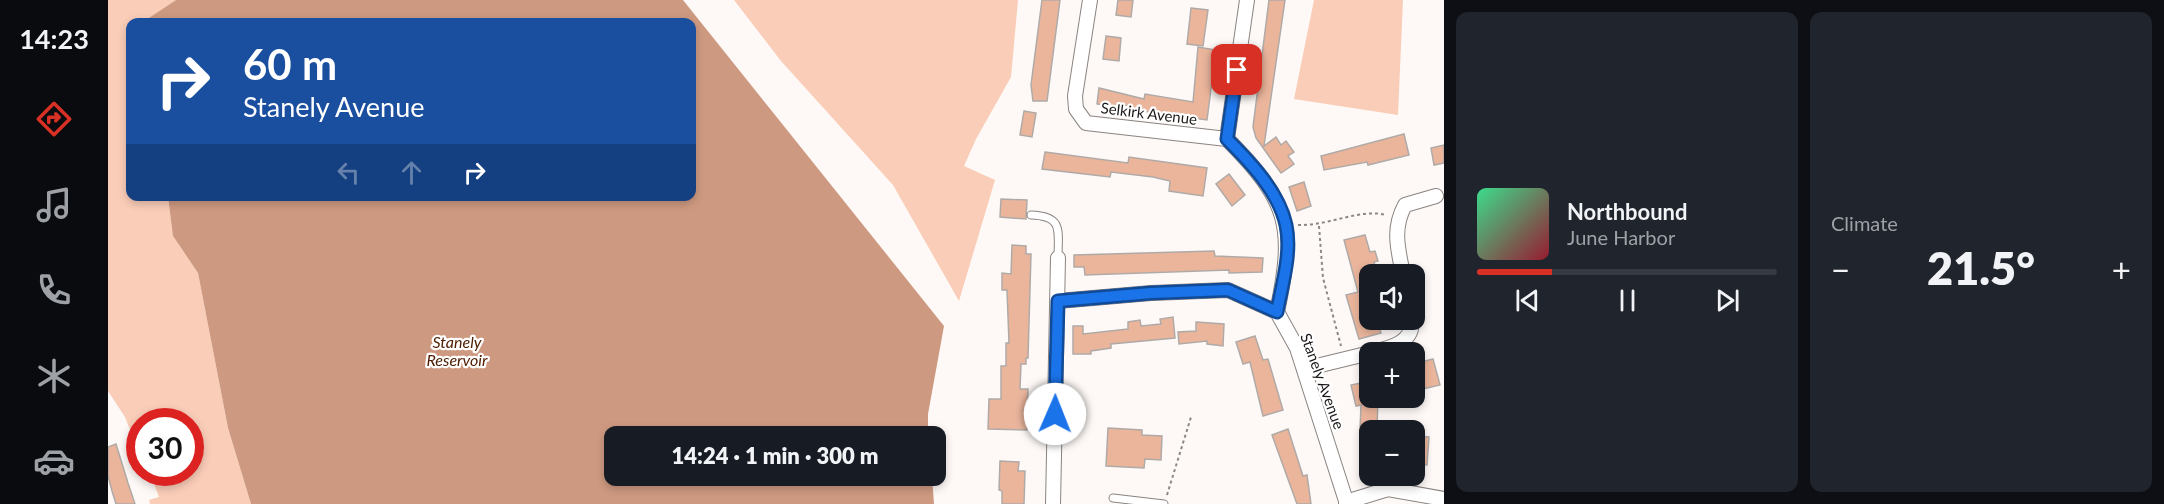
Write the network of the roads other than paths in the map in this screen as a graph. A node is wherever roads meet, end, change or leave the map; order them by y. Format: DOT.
graph roads {
  1 [pos="1090,0"];
  2 [pos="1247,0"];
  3 [pos="1227,139"];
  4 [pos="1436,196"];
  5 [pos="1031,215"];
  6 [pos="1058,258"];
  7 [pos="1401,264"];
  8 [pos="1058,301"];
  9 [pos="1277,312"];
  10 [pos="1359,356"];
  11 [pos="1304,369"];
  12 [pos="1113,498"];
  13 [pos="1444,499"];
  14 [pos="1347,503"];
  15 [pos="1053,504"];
  16 [pos="1164,504"];
  1 -- 3 [label="street, Selkirk Avenue"];
  2 -- 3 [label="street"];
  3 -- 9 [label="street"];
  4 -- 7 [label="street"];
  5 -- 6 [label="lane"];
  6 -- 8 [label="street"];
  8 -- 9 [label="street"];
  8 -- 15 [label="street"];
  9 -- 11 [label="street, Stanely Avenue"];
  10 -- 11 [label="street"];
  11 -- 14 [label="street, Stanely Avenue"];
  12 -- 16 [label="lane"];
  13 -- 14 [label="street"];
}
